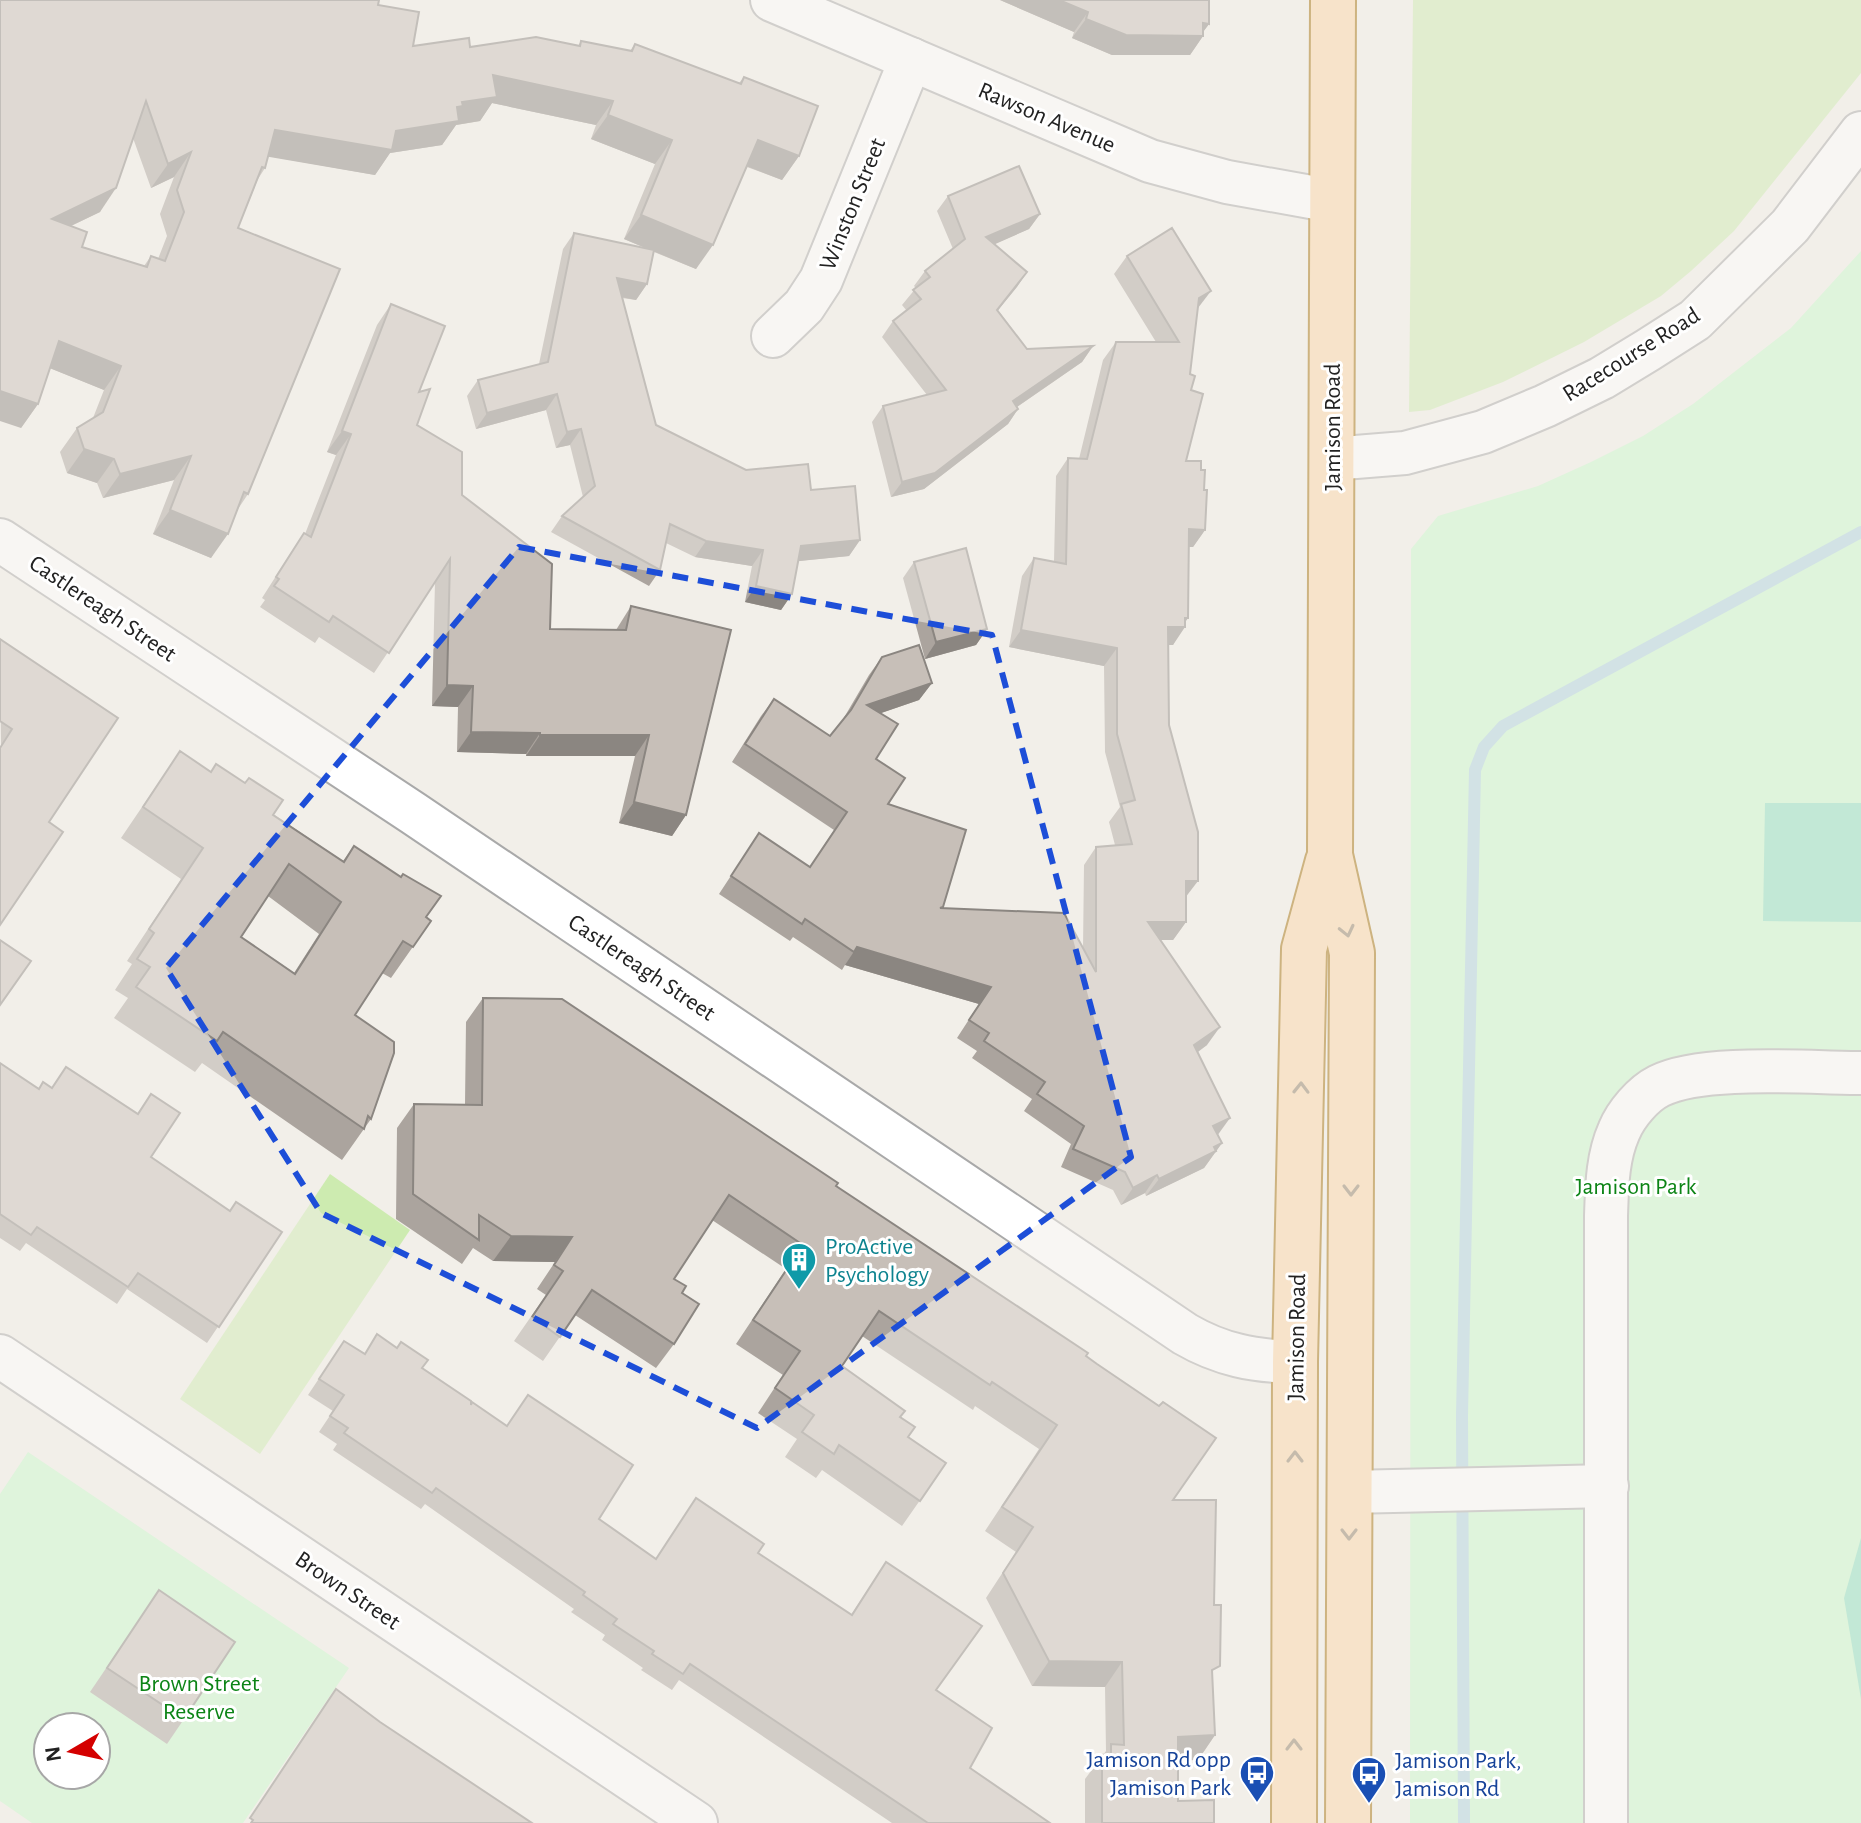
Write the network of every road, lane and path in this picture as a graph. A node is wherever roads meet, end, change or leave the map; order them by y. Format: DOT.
graph roads {
  1 [pos="772,0"];
  2 [pos="1333,0"];
  3 [pos="911,59"];
  4 [pos="1861,133"];
  5 [pos="1333,201"];
  6 [pos="773,336"];
  7 [pos="1331,459"];
  8 [pos="0,540"];
  9 [pos="1330,855"];
  10 [pos="1861,1073"];
  11 [pos="0,1356"];
  12 [pos="1295,1362"];
  13 [pos="1607,1486"];
  14 [pos="1349,1492"];
  15 [pos="696,1823"];
  16 [pos="1294,1823"];
  17 [pos="1348,1823"];
  18 [pos="1606,1823"];
  1 -- 3 [label="street, Rawson Avenue"];
  2 -- 5 [label="main road, Jamison Road"];
  3 -- 5 [label="street, Rawson Avenue"];
  3 -- 6 [label="street, Winston Street"];
  4 -- 7 [label="street, Racecourse Road"];
  5 -- 7 [label="main road, Jamison Road"];
  7 -- 9 [label="main road, Jamison Road"];
  8 -- 12 [label="street, Castlereagh Street"];
  12 -- 9 [label="main road, Jamison Road, one-way"];
  9 -- 14 [label="main road, Jamison Road, one-way"];
  10 -- 13 [label="street"];
  11 -- 15 [label="street, Brown Street"];
  16 -- 12 [label="main road, Jamison Road, one-way"];
  13 -- 14 [label="street"];
  13 -- 18 [label="street"];
  14 -- 17 [label="main road, Jamison Road, one-way"];
}
